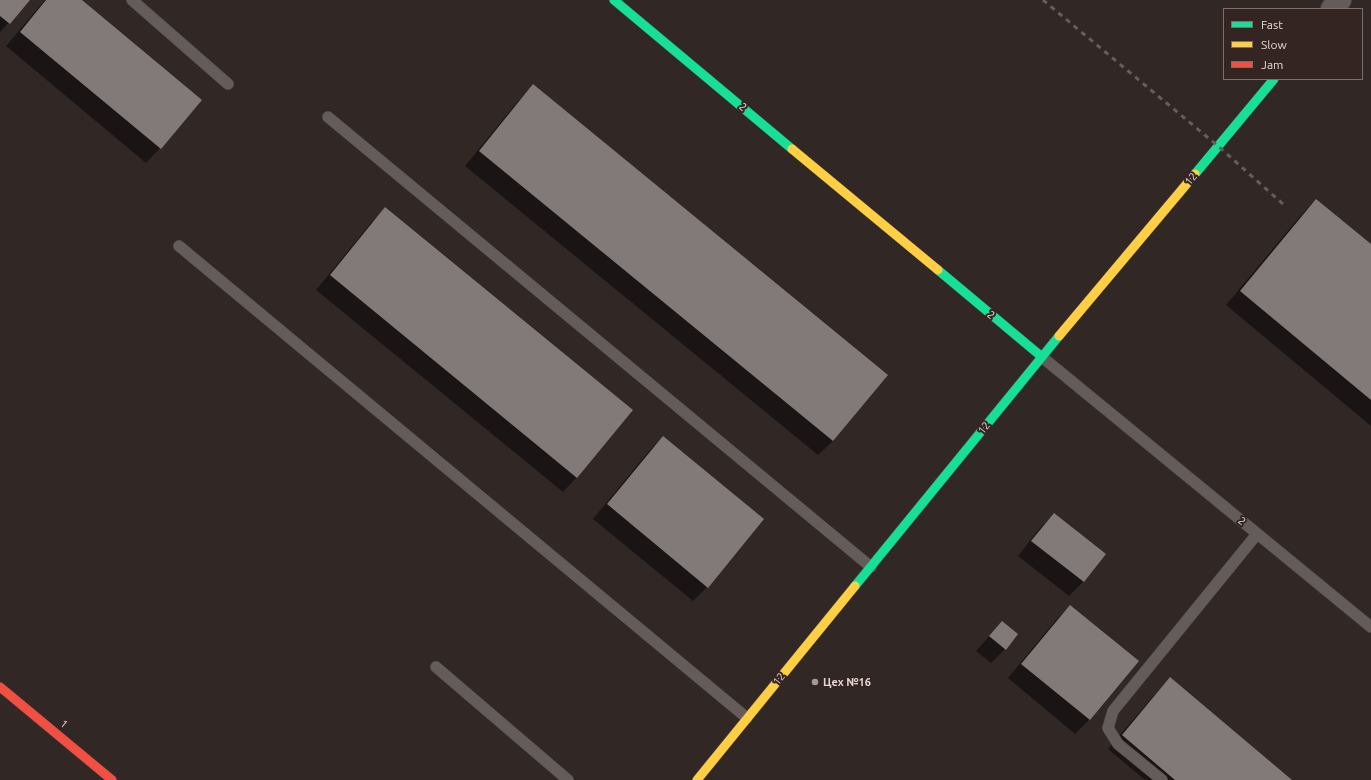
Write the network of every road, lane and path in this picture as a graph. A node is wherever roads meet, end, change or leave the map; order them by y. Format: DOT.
graph roads {
  1 [pos="132,0"];
  2 [pos="614,0"];
  3 [pos="1340,0"];
  4 [pos="1333,8"];
  5 [pos="1273,80"];
  6 [pos="228,84"];
  7 [pos="328,117"];
  8 [pos="179,246"];
  9 [pos="1042,357"];
  10 [pos="1257,534"];
  11 [pos="871,567"];
  12 [pos="1371,627"];
  13 [pos="436,667"];
  14 [pos="0,687"];
  15 [pos="747,718"];
  16 [pos="112,780"];
  17 [pos="568,780"];
  18 [pos="696,780"];
  19 [pos="1162,780"];
  1 -- 6 [label="lane"];
  2 -- 9 [label="street, 2"];
  3 -- 4 [label="street"];
  5 -- 9 [label="street, 12"];
  7 -- 11 [label="lane"];
  8 -- 15 [label="lane"];
  9 -- 10 [label="lane, 2"];
  9 -- 11 [label="street, 12"];
  10 -- 12 [label="lane, 2"];
  10 -- 19 [label="lane"];
  11 -- 15 [label="street, 12"];
  13 -- 17 [label="lane"];
  14 -- 16 [label="street, 1"];
  15 -- 18 [label="street, 12"];
}
